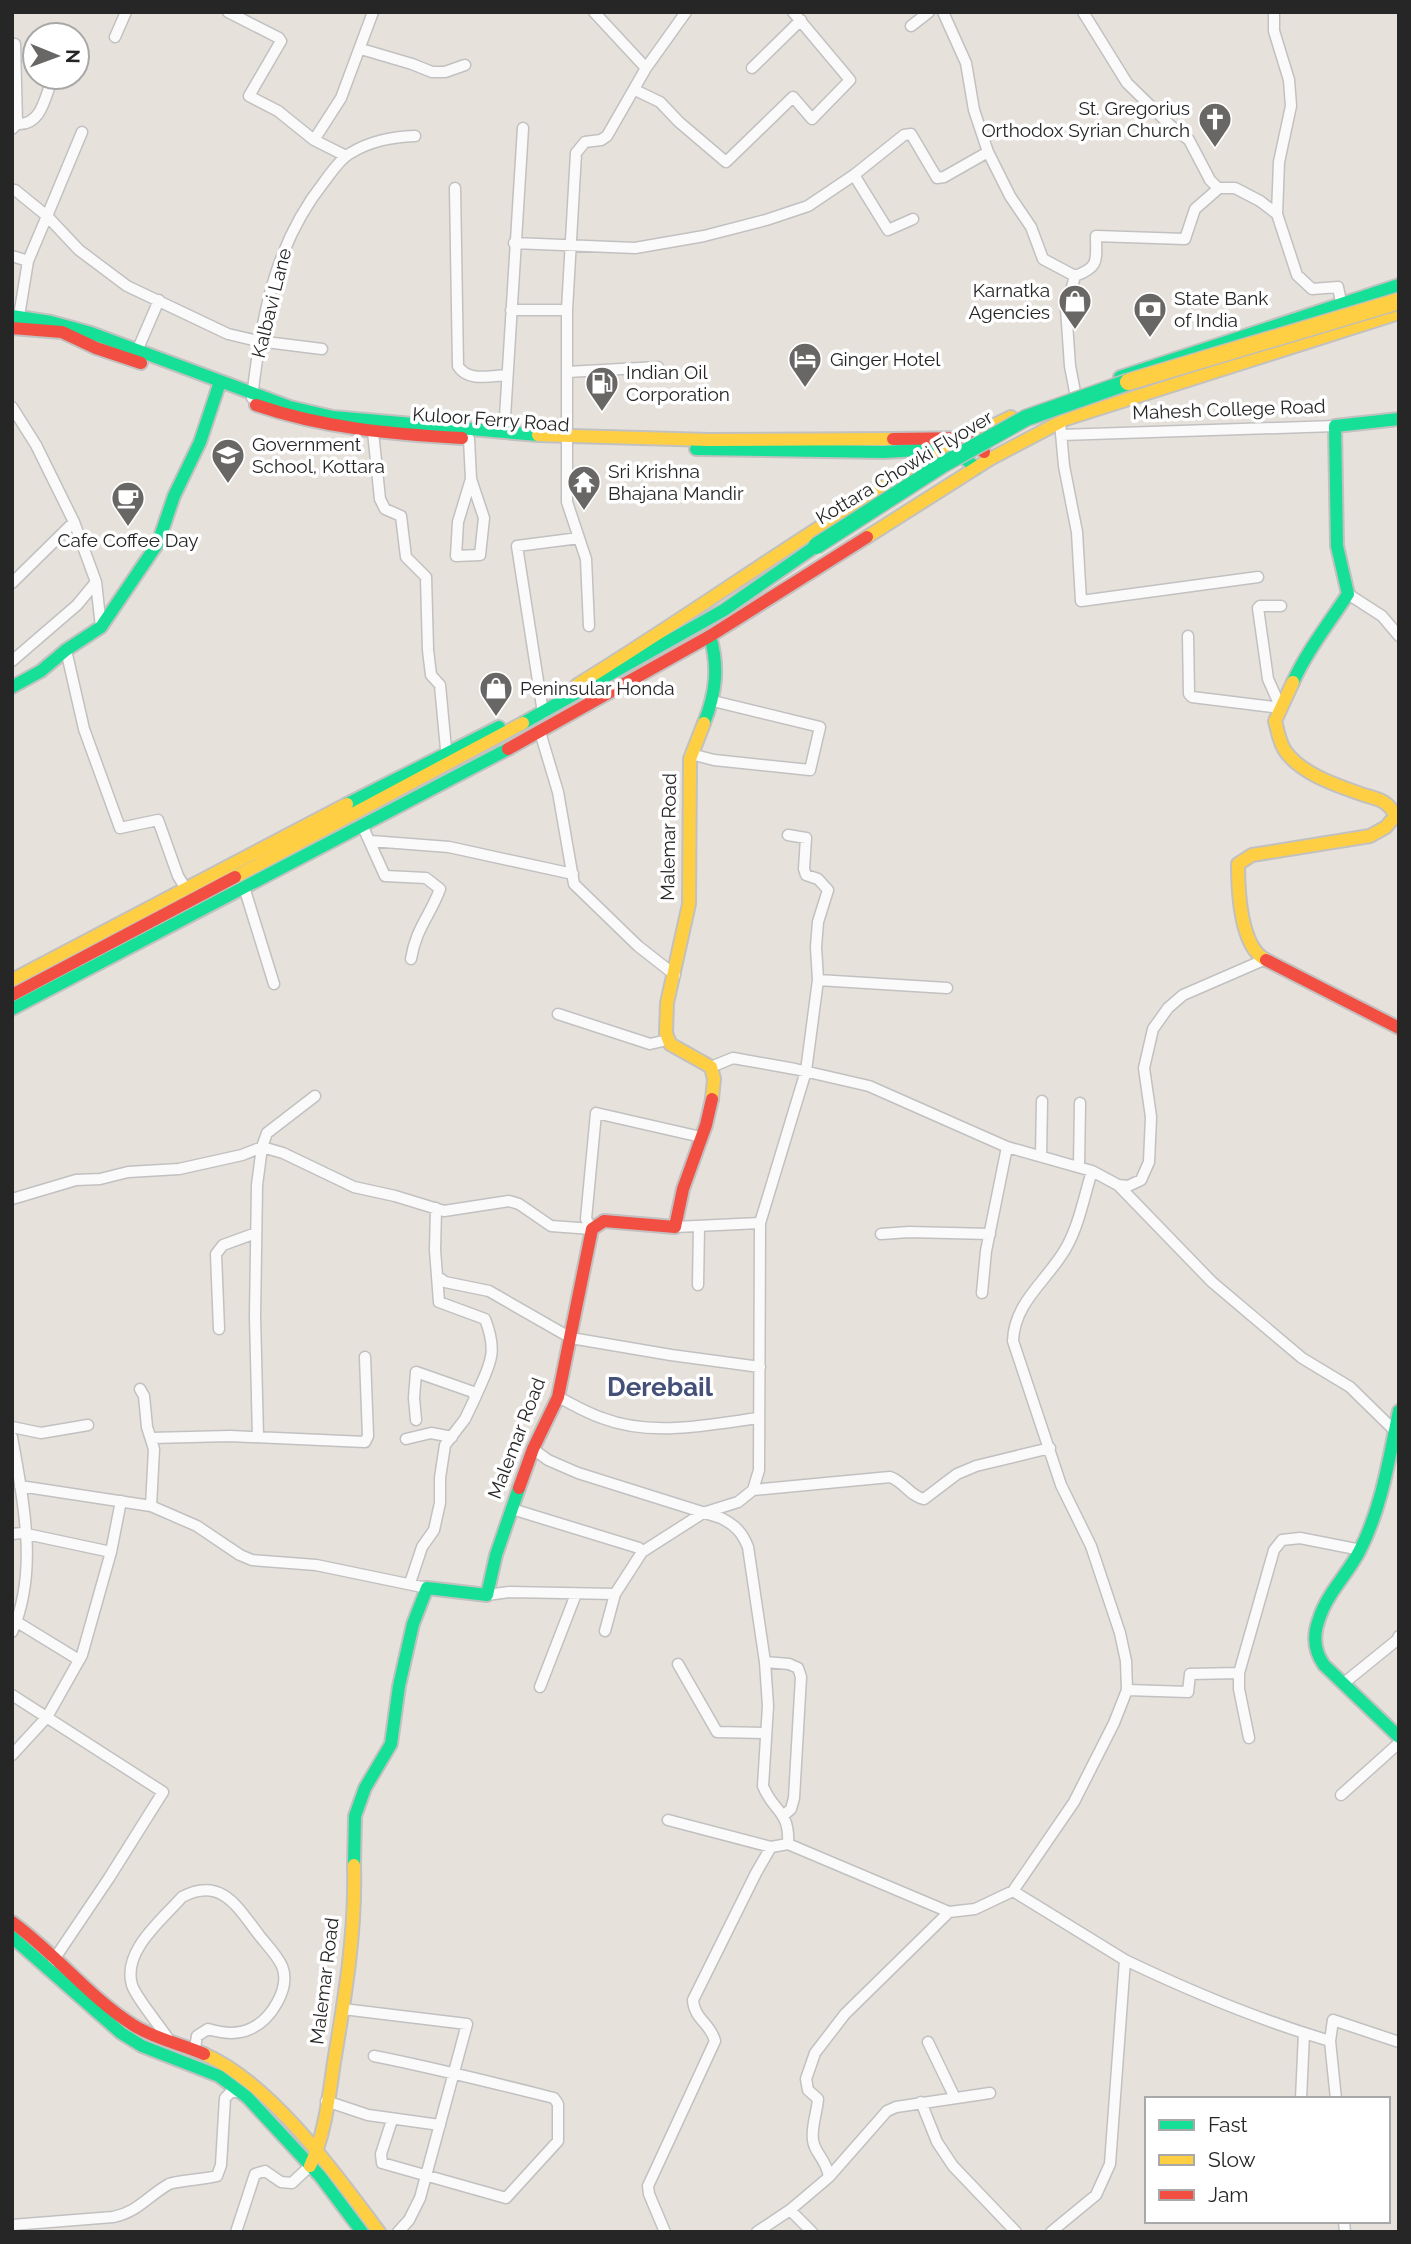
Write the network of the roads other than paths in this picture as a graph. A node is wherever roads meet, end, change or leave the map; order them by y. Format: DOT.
graph roads {
  1 [pos="126,12"];
  2 [pos="228,12"];
  3 [pos="373,12"];
  4 [pos="594,12"];
  5 [pos="686,12"];
  6 [pos="793,12"];
  7 [pos="929,12"];
  8 [pos="943,12"];
  9 [pos="1083,12"];
  10 [pos="1274,12"];
  11 [pos="802,20"];
  12 [pos="911,26"];
  13 [pos="116,37"];
  14 [pos="12,44"];
  15 [pos="361,49"];
  16 [pos="466,65"];
  17 [pos="646,68"];
  18 [pos="752,68"];
  19 [pos="14,82"];
  20 [pos="635,90"];
  21 [pos="48,91"];
  22 [pos="15,127"];
  23 [pos="523,128"];
  24 [pos="82,132"];
  25 [pos="415,136"];
  26 [pos="314,140"];
  27 [pos="988,152"];
  28 [pos="346,156"];
  29 [pos="854,174"];
  30 [pos="13,188"];
  31 [pos="456,188"];
  32 [pos="1219,188"];
  33 [pos="1278,214"];
  34 [pos="47,216"];
  35 [pos="913,219"];
  36 [pos="514,243"];
  37 [pos="570,245"];
  38 [pos="12,257"];
  39 [pos="28,261"];
  40 [pos="1075,276"];
  41 [pos="1399,285"];
  42 [pos="159,300"];
  43 [pos="1399,301"];
  44 [pos="1341,302"];
  45 [pos="511,310"];
  46 [pos="567,310"];
  47 [pos="1399,313"];
  48 [pos="14,320"];
  49 [pos="258,341"];
  50 [pos="322,349"];
  51 [pos="136,351"];
  52 [pos="658,367"];
  53 [pos="567,372"];
  54 [pos="508,375"];
  55 [pos="219,387"];
  56 [pos="1075,392"];
  57 [pos="251,398"];
  58 [pos="12,407"];
  59 [pos="1399,419"];
  60 [pos="1335,426"];
  61 [pos="1061,428"];
  62 [pos="373,432"];
  63 [pos="505,433"];
  64 [pos="971,438"];
  65 [pos="470,439"];
  66 [pos="568,441"];
  67 [pos="953,448"];
  68 [pos="990,459"];
  69 [pos="976,468"];
  70 [pos="471,479"];
  71 [pos="74,522"];
  72 [pos="579,538"];
  73 [pos="1258,577"];
  74 [pos="96,582"];
  75 [pos="12,583"];
  76 [pos="1348,594"];
  77 [pos="1281,606"];
  78 [pos="589,626"];
  79 [pos="101,627"];
  80 [pos="710,636"];
  81 [pos="1188,636"];
  82 [pos="1399,636"];
  83 [pos="66,649"];
  84 [pos="12,661"];
  85 [pos="12,687"];
  86 [pos="713,701"];
  87 [pos="1281,708"];
  88 [pos="542,709"];
  89 [pos="540,732"];
  90 [pos="691,754"];
  91 [pos="447,759"];
  92 [pos="362,825"];
  93 [pos="788,835"];
  94 [pos="371,841"];
  95 [pos="573,874"];
  96 [pos="244,887"];
  97 [pos="186,889"];
  98 [pos="411,959"];
  99 [pos="1266,959"];
  100 [pos="675,975"];
  101 [pos="12,980"];
  102 [pos="818,980"];
  103 [pos="274,984"];
  104 [pos="947,988"];
  105 [pos="12,995"];
  106 [pos="12,1009"];
  107 [pos="558,1014"];
  108 [pos="1399,1028"];
  109 [pos="667,1040"];
  110 [pos="711,1067"];
  111 [pos="806,1071"];
  112 [pos="316,1096"];
  113 [pos="1042,1101"];
  114 [pos="1080,1103"];
  115 [pos="701,1137"];
  116 [pos="262,1147"];
  117 [pos="1007,1147"];
  118 [pos="1041,1156"];
  119 [pos="1079,1167"];
  120 [pos="1092,1171"];
  121 [pos="1118,1185"];
  122 [pos="12,1199"];
  123 [pos="436,1208"];
  124 [pos="760,1223"];
  125 [pos="699,1226"];
  126 [pos="676,1227"];
  127 [pos="592,1229"];
  128 [pos="256,1233"];
  129 [pos="881,1234"];
  130 [pos="990,1234"];
  131 [pos="441,1279"];
  132 [pos="698,1285"];
  133 [pos="982,1293"];
  134 [pos="219,1329"];
  135 [pos="570,1338"];
  136 [pos="365,1357"];
  137 [pos="760,1367"];
  138 [pos="140,1389"];
  139 [pos="558,1397"];
  140 [pos="475,1398"];
  141 [pos="1399,1411"];
  142 [pos="758,1418"];
  143 [pos="416,1420"];
  144 [pos="88,1425"];
  145 [pos="12,1427"];
  146 [pos="1397,1432"];
  147 [pos="12,1437"];
  148 [pos="258,1437"];
  149 [pos="452,1437"];
  150 [pos="150,1438"];
  151 [pos="406,1439"];
  152 [pos="1049,1448"];
  153 [pos="533,1449"];
  154 [pos="20,1486"];
  155 [pos="753,1490"];
  156 [pos="121,1501"];
  157 [pos="151,1506"];
  158 [pos="512,1509"];
  159 [pos="703,1513"];
  160 [pos="12,1534"];
  161 [pos="26,1534"];
  162 [pos="639,1548"];
  163 [pos="1361,1550"];
  164 [pos="111,1552"];
  165 [pos="410,1583"];
  166 [pos="426,1588"];
  167 [pos="576,1594"];
  168 [pos="615,1594"];
  169 [pos="487,1595"];
  170 [pos="17,1622"];
  171 [pos="605,1631"];
  172 [pos="12,1632"];
  173 [pos="1399,1636"];
  174 [pos="79,1660"];
  175 [pos="765,1662"];
  176 [pos="678,1664"];
  177 [pos="1239,1673"];
  178 [pos="1344,1683"];
  179 [pos="540,1687"];
  180 [pos="1127,1690"];
  181 [pos="12,1695"];
  182 [pos="47,1717"];
  183 [pos="766,1733"];
  184 [pos="1399,1737"];
  185 [pos="1250,1738"];
  186 [pos="1399,1743"];
  187 [pos="12,1755"];
  188 [pos="1341,1795"];
  189 [pos="784,1815"];
  190 [pos="668,1820"];
  191 [pos="788,1844"];
  192 [pos="771,1847"];
  193 [pos="1013,1891"];
  194 [pos="949,1912"];
  195 [pos="12,1922"];
  196 [pos="12,1937"];
  197 [pos="1125,1960"];
  198 [pos="52,1962"];
  199 [pos="343,2009"];
  200 [pos="1304,2033"];
  201 [pos="170,2040"];
  202 [pos="1330,2041"];
  203 [pos="929,2042"];
  204 [pos="1399,2042"];
  205 [pos="195,2048"];
  206 [pos="374,2056"];
  207 [pos="454,2073"];
  208 [pos="240,2092"];
  209 [pos="990,2093"];
  210 [pos="1301,2097"];
  211 [pos="1336,2097"];
  212 [pos="955,2098"];
  213 [pos="326,2101"];
  214 [pos="921,2102"];
  215 [pos="392,2120"];
  216 [pos="440,2125"];
  217 [pos="313,2159"];
  218 [pos="426,2176"];
  219 [pos="829,2177"];
  220 [pos="790,2210"];
  221 [pos="12,2225"];
  222 [pos="236,2232"];
  223 [pos="362,2232"];
  224 [pos="379,2232"];
  225 [pos="398,2232"];
  226 [pos="665,2232"];
  227 [pos="757,2232"];
  228 [pos="812,2232"];
  229 [pos="1016,2232"];
  230 [pos="1051,2232"];
  1 -- 13 [label="street"];
  2 -- 26 [label="street"];
  3 -- 15 [label="street"];
  4 -- 17 [label="street"];
  5 -- 17 [label="street"];
  6 -- 11 [label="street"];
  7 -- 12 [label="street"];
  8 -- 27 [label="street"];
  9 -- 32 [label="street"];
  10 -- 33 [label="street"];
  11 -- 18 [label="street"];
  11 -- 20 [label="street"];
  14 -- 19 [label="street"];
  15 -- 16 [label="street"];
  15 -- 26 [label="street"];
  17 -- 20 [label="street"];
  19 -- 22 [label="street"];
  20 -- 37 [label="street"];
  21 -- 22 [label="street"];
  23 -- 36 [label="street"];
  24 -- 34 [label="street"];
  25 -- 28 [label="street"];
  26 -- 28 [label="street"];
  27 -- 29 [label="street"];
  27 -- 40 [label="street"];
  28 -- 49 [label="street, Kalbavi Lane"];
  29 -- 35 [label="street"];
  29 -- 37 [label="street"];
  30 -- 34 [label="street"];
  31 -- 54 [label="street"];
  32 -- 33 [label="street"];
  32 -- 40 [label="street"];
  33 -- 44 [label="street"];
  34 -- 39 [label="street"];
  34 -- 42 [label="street"];
  36 -- 37 [label="street"];
  36 -- 45 [label="street"];
  37 -- 46 [label="street"];
  38 -- 39 [label="street"];
  39 -- 48 [label="street"];
  40 -- 56 [label="street"];
  41 -- 44 [label="main road"];
  42 -- 49 [label="street"];
  42 -- 51 [label="street"];
  43 -- 88 [label="main road, Kottara Chowki Flyover, bridge"];
  44 -- 56 [label="main road"];
  45 -- 46 [label="street"];
  45 -- 54 [label="street"];
  46 -- 53 [label="street"];
  47 -- 61 [label="main road"];
  48 -- 51 [label="main road, Kuloor Ferry Road"];
  48 -- 55 [label="main road, Kuloor Ferry Road"];
  49 -- 50 [label="street"];
  49 -- 57 [label="street, Kalbavi Lane"];
  51 -- 55 [label="main road, Kuloor Ferry Road"];
  52 -- 53 [label="street"];
  53 -- 66 [label="street"];
  54 -- 63 [label="street"];
  55 -- 57 [label="main road, Kuloor Ferry Road"];
  55 -- 79 [label="main road"];
  56 -- 64 [label="main road"];
  57 -- 62 [label="main road, Kuloor Ferry Road"];
  57 -- 63 [label="main road, Kuloor Ferry Road"];
  58 -- 71 [label="street"];
  59 -- 60 [label="main road, Mahesh College Road"];
  60 -- 61 [label="street, Mahesh College Road"];
  60 -- 76 [label="main road"];
  61 -- 68 [label="main road"];
  61 -- 73 [label="street"];
  62 -- 65 [label="main road, Kuloor Ferry Road"];
  62 -- 91 [label="street"];
  63 -- 66 [label="main road, Kuloor Ferry Road"];
  64 -- 66 [label="main road, Kuloor Ferry Road"];
  64 -- 67 [label="main road"];
  64 -- 68 [label="main road"];
  65 -- 66 [label="main road, Kuloor Ferry Road"];
  65 -- 70 [label="street"];
  66 -- 67 [label="main road, Kuloor Ferry Road"];
  66 -- 72 [label="street"];
  67 -- 69 [label="main road"];
  67 -- 88 [label="main road"];
  68 -- 69 [label="main road"];
  69 -- 80 [label="main road"];
  70 -- 70 [label="street"];
  71 -- 74 [label="street"];
  71 -- 75 [label="street"];
  72 -- 78 [label="street"];
  72 -- 88 [label="street"];
  74 -- 79 [label="street"];
  74 -- 84 [label="street"];
  76 -- 82 [label="street"];
  76 -- 87 [label="main road"];
  77 -- 87 [label="street"];
  79 -- 83 [label="main road"];
  80 -- 86 [label="main road, Malemar Road"];
  80 -- 89 [label="main road"];
  81 -- 87 [label="street"];
  83 -- 85 [label="main road"];
  83 -- 97 [label="street"];
  86 -- 90 [label="main road, Malemar Road"];
  86 -- 90 [label="street"];
  87 -- 99 [label="main road"];
  88 -- 91 [label="main road"];
  89 -- 92 [label="main road"];
  89 -- 95 [label="street"];
  90 -- 100 [label="main road, Malemar Road"];
  91 -- 97 [label="main road"];
  91 -- 105 [label="main road"];
  92 -- 94 [label="street"];
  92 -- 96 [label="main road"];
  93 -- 102 [label="street"];
  94 -- 95 [label="street"];
  94 -- 98 [label="street"];
  95 -- 100 [label="street"];
  96 -- 103 [label="street"];
  96 -- 106 [label="main road"];
  97 -- 101 [label="main road"];
  99 -- 108 [label="main road"];
  99 -- 121 [label="street"];
  100 -- 109 [label="main road, Malemar Road"];
  102 -- 104 [label="street"];
  102 -- 111 [label="street"];
  107 -- 109 [label="street"];
  109 -- 110 [label="main road"];
  110 -- 111 [label="street"];
  110 -- 115 [label="main road"];
  111 -- 117 [label="street"];
  111 -- 124 [label="street"];
  112 -- 116 [label="street"];
  113 -- 118 [label="street"];
  114 -- 119 [label="street"];
  115 -- 126 [label="main road"];
  115 -- 127 [label="street"];
  116 -- 122 [label="street"];
  116 -- 123 [label="street"];
  116 -- 128 [label="street"];
  117 -- 118 [label="street"];
  117 -- 130 [label="street"];
  118 -- 119 [label="street"];
  119 -- 120 [label="street"];
  120 -- 121 [label="street"];
  120 -- 152 [label="street"];
  121 -- 146 [label="street"];
  123 -- 127 [label="street"];
  123 -- 140 [label="street"];
  124 -- 125 [label="street"];
  124 -- 137 [label="street"];
  125 -- 126 [label="street"];
  125 -- 132 [label="street"];
  126 -- 127 [label="main road"];
  127 -- 135 [label="main road, Malemar Road"];
  128 -- 134 [label="street"];
  128 -- 148 [label="street"];
  129 -- 130 [label="street"];
  130 -- 133 [label="street"];
  131 -- 135 [label="street"];
  135 -- 137 [label="street"];
  135 -- 139 [label="main road, Malemar Road"];
  136 -- 148 [label="street"];
  137 -- 142 [label="street"];
  138 -- 150 [label="street"];
  139 -- 142 [label="street"];
  139 -- 153 [label="main road, Malemar Road"];
  140 -- 143 [label="street"];
  140 -- 149 [label="street"];
  141 -- 146 [label="main road"];
  142 -- 155 [label="street"];
  144 -- 145 [label="street"];
  146 -- 163 [label="main road"];
  147 -- 154 [label="street"];
  148 -- 150 [label="street"];
  149 -- 151 [label="street"];
  149 -- 165 [label="street"];
  150 -- 157 [label="street"];
  152 -- 155 [label="street"];
  152 -- 180 [label="street"];
  153 -- 158 [label="main road, Malemar Road"];
  153 -- 159 [label="street"];
  154 -- 156 [label="street"];
  154 -- 161 [label="street"];
  155 -- 159 [label="street"];
  156 -- 157 [label="street"];
  156 -- 164 [label="street"];
  157 -- 165 [label="street"];
  158 -- 162 [label="street"];
  158 -- 169 [label="main road, Malemar Road"];
  159 -- 168 [label="street"];
  159 -- 175 [label="street"];
  160 -- 161 [label="street"];
  161 -- 164 [label="street"];
  161 -- 170 [label="street"];
  163 -- 177 [label="street"];
  163 -- 178 [label="main road"];
  164 -- 174 [label="street"];
  165 -- 166 [label="street"];
  166 -- 169 [label="main road"];
  166 -- 199 [label="main road, Malemar Road"];
  167 -- 168 [label="street"];
  167 -- 169 [label="street"];
  167 -- 179 [label="street"];
  168 -- 171 [label="street"];
  170 -- 172 [label="street"];
  170 -- 174 [label="street"];
  173 -- 178 [label="street"];
  174 -- 182 [label="street"];
  175 -- 183 [label="street"];
  175 -- 189 [label="street"];
  176 -- 183 [label="street"];
  177 -- 180 [label="street"];
  177 -- 185 [label="street"];
  178 -- 184 [label="main road"];
  180 -- 193 [label="street"];
  181 -- 182 [label="street"];
  182 -- 187 [label="street"];
  182 -- 198 [label="street"];
  183 -- 189 [label="street"];
  186 -- 188 [label="street"];
  189 -- 191 [label="street"];
  190 -- 192 [label="street"];
  191 -- 192 [label="street"];
  191 -- 194 [label="street"];
  192 -- 226 [label="street"];
  193 -- 194 [label="street"];
  193 -- 197 [label="street"];
  194 -- 219 [label="street"];
  195 -- 198 [label="main road"];
  196 -- 198 [label="main road"];
  197 -- 200 [label="street"];
  197 -- 230 [label="street"];
  198 -- 201 [label="main road"];
  198 -- 208 [label="main road"];
  199 -- 207 [label="street"];
  199 -- 213 [label="main road, Malemar Road"];
  200 -- 202 [label="street"];
  200 -- 210 [label="street"];
  201 -- 205 [label="main road"];
  201 -- 205 [label="street"];
  202 -- 204 [label="street"];
  202 -- 211 [label="street"];
  203 -- 212 [label="street"];
  205 -- 217 [label="main road"];
  206 -- 207 [label="street"];
  207 -- 216 [label="street"];
  207 -- 218 [label="street"];
  208 -- 217 [label="main road"];
  208 -- 221 [label="street"];
  209 -- 212 [label="street"];
  212 -- 214 [label="street"];
  213 -- 215 [label="street"];
  213 -- 217 [label="main road, Malemar Road"];
  214 -- 219 [label="street"];
  214 -- 229 [label="street"];
  215 -- 216 [label="street"];
  215 -- 218 [label="street"];
  216 -- 218 [label="street"];
  217 -- 222 [label="street"];
  217 -- 223 [label="main road"];
  217 -- 224 [label="main road"];
  218 -- 225 [label="street"];
  219 -- 220 [label="street"];
  220 -- 227 [label="street"];
  220 -- 228 [label="street"];
}
